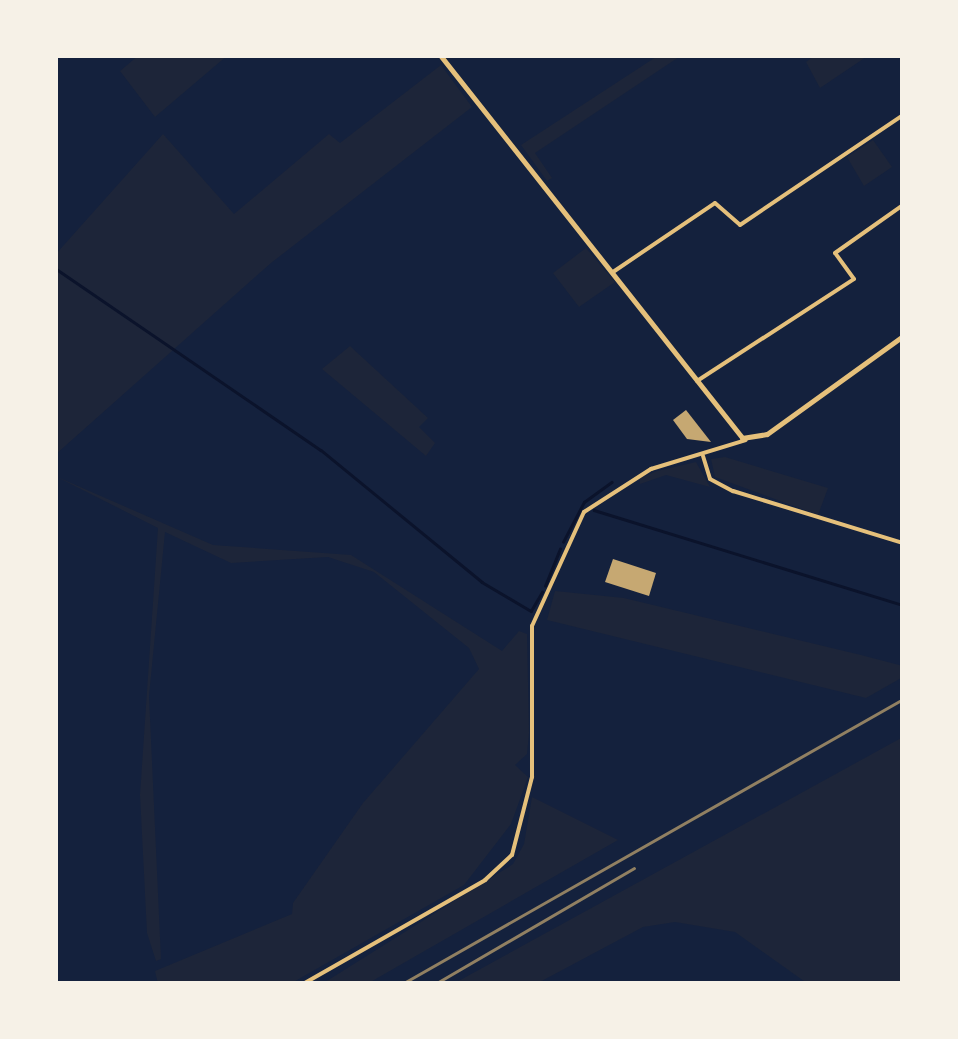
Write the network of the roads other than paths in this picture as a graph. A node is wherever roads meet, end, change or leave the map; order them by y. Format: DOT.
graph roads {
  1 [pos="440,55"];
  2 [pos="903,115"];
  3 [pos="903,205"];
  4 [pos="613,272"];
  5 [pos="903,336"];
  6 [pos="698,382"];
  7 [pos="746,440"];
  8 [pos="703,456"];
  9 [pos="903,543"];
  10 [pos="304,984"];
  1 -- 4 [label="street"];
  2 -- 4 [label="street"];
  3 -- 6 [label="street"];
  4 -- 6 [label="street"];
  5 -- 7 [label="street"];
  6 -- 7 [label="street"];
  7 -- 8 [label="street"];
  8 -- 9 [label="street"];
  8 -- 10 [label="street"];
}
